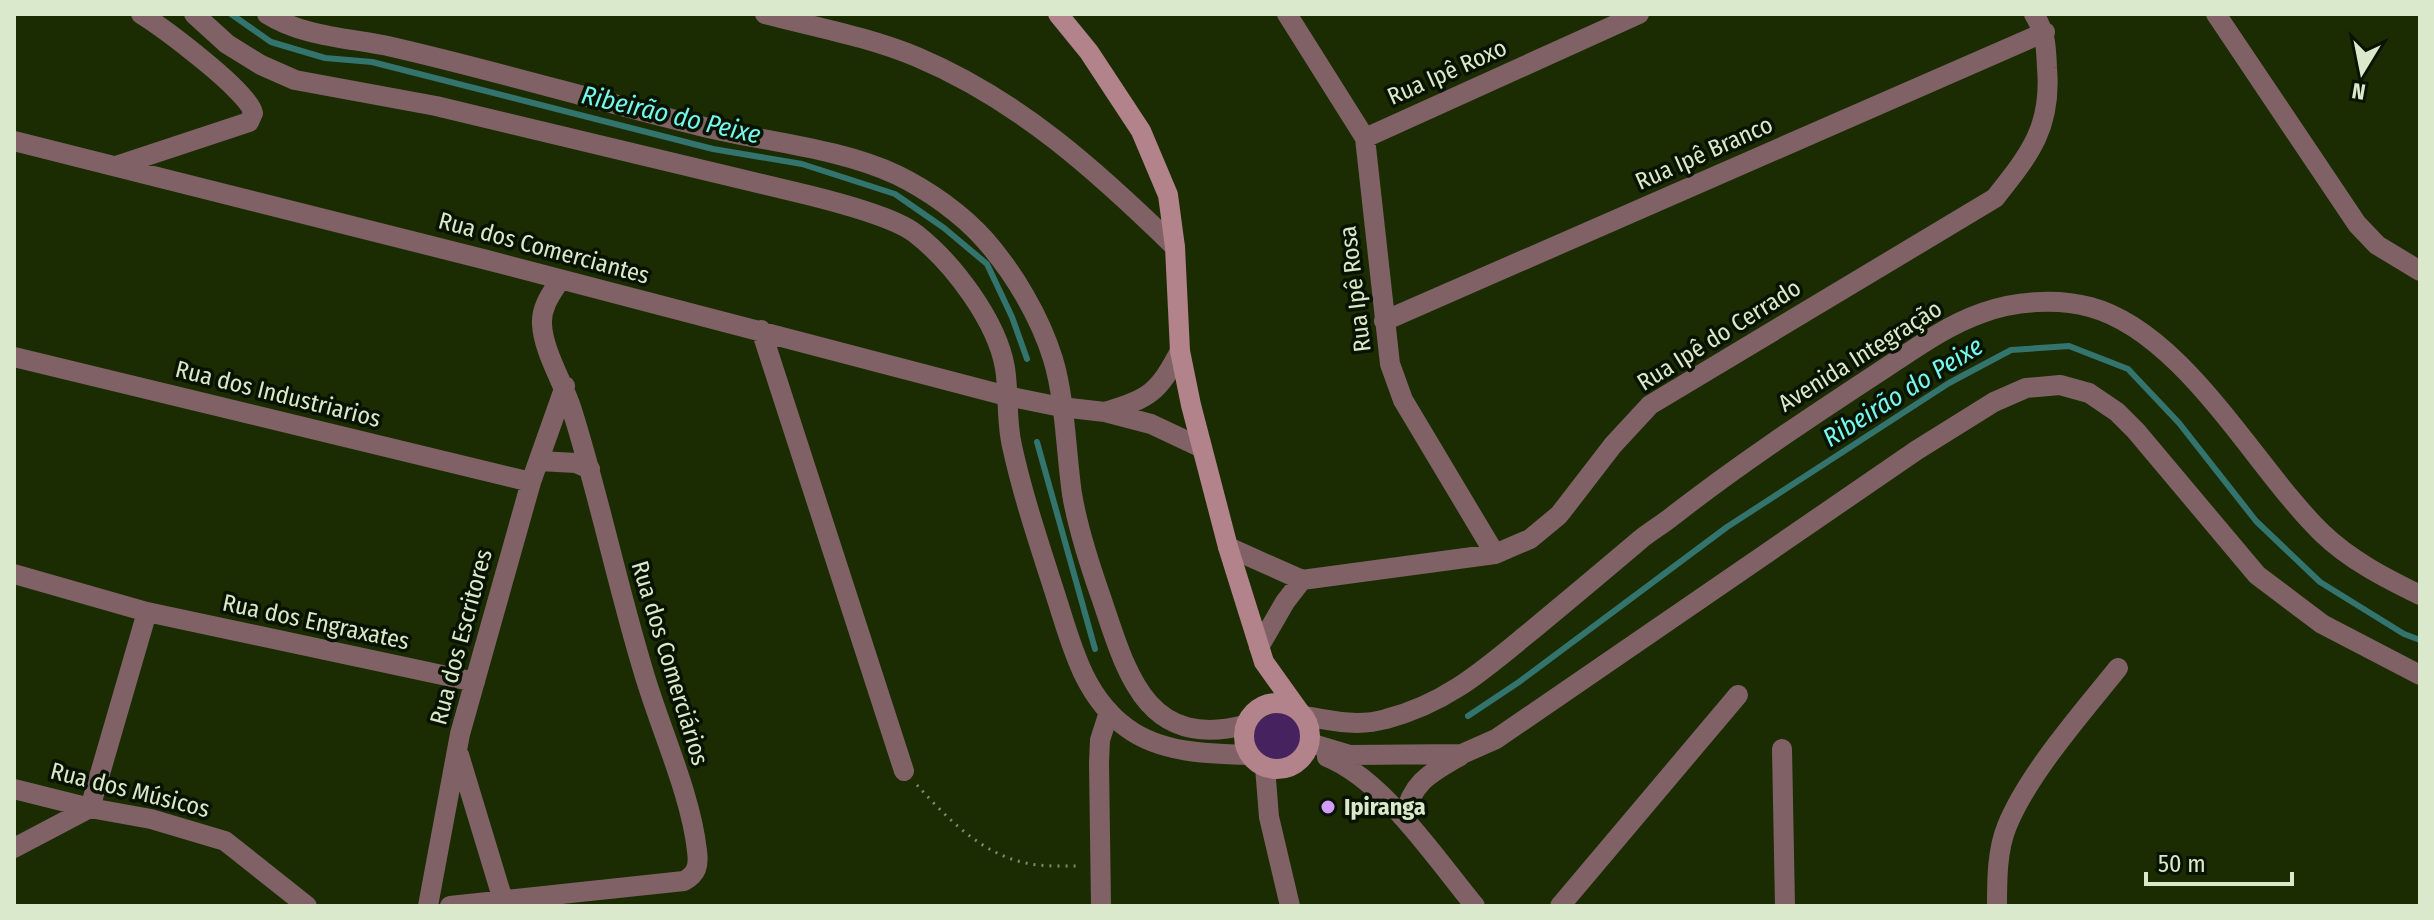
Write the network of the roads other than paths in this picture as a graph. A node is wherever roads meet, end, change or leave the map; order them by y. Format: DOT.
graph roads {
  1 [pos="141,14"];
  2 [pos="194,14"];
  3 [pos="267,14"];
  4 [pos="765,14"];
  5 [pos="1058,14"];
  6 [pos="1287,14"];
  7 [pos="1639,14"];
  8 [pos="2034,14"];
  9 [pos="2216,14"];
  10 [pos="2045,32"];
  11 [pos="1365,138"];
  12 [pos="14,141"];
  13 [pos="116,166"];
  14 [pos="1175,247"];
  15 [pos="2420,271"];
  16 [pos="560,280"];
  17 [pos="1384,321"];
  18 [pos="761,330"];
  19 [pos="1180,351"];
  20 [pos="14,357"];
  21 [pos="565,386"];
  22 [pos="1007,396"];
  23 [pos="1061,407"];
  24 [pos="1105,412"];
  25 [pos="1202,448"];
  26 [pos="539,461"];
  27 [pos="590,469"];
  28 [pos="531,482"];
  29 [pos="1228,547"];
  30 [pos="1495,554"];
  31 [pos="14,574"];
  32 [pos="1302,580"];
  33 [pos="2420,595"];
  34 [pos="147,612"];
  35 [pos="1262,654"];
  36 [pos="2118,668"];
  37 [pos="2420,675"];
  38 [pos="475,682"];
  39 [pos="1738,695"];
  40 [pos="1109,712"];
  41 [pos="1302,714"];
  42 [pos="1251,717"];
  43 [pos="1309,747"];
  44 [pos="1782,749"];
  45 [pos="458,752"];
  46 [pos="1462,754"];
  47 [pos="1257,761"];
  48 [pos="904,771"];
  49 [pos="14,789"];
  50 [pos="90,808"];
  51 [pos="1404,818"];
  52 [pos="14,848"];
  53 [pos="503,900"];
  54 [pos="307,906"];
  55 [pos="428,906"];
  56 [pos="450,906"];
  57 [pos="1101,906"];
  58 [pos="1290,906"];
  59 [pos="1475,906"];
  60 [pos="1560,906"];
  61 [pos="1785,906"];
  62 [pos="1997,906"];
  1 -- 13 [label="street"];
  2 -- 22 [label="street"];
  3 -- 23 [label="street"];
  4 -- 14 [label="street"];
  5 -- 14 [label="main road"];
  6 -- 11 [label="street, Rua Ipê Rosa"];
  7 -- 11 [label="street, Rua Ipê Roxo"];
  8 -- 10 [label="street, Rua Ipê do Cerrado"];
  9 -- 15 [label="street"];
  10 -- 17 [label="street, Rua Ipê Branco"];
  10 -- 30 [label="street, Rua Ipê do Cerrado"];
  11 -- 17 [label="street, Rua Ipê Rosa"];
  12 -- 13 [label="street, Rua dos Comerciantes"];
  13 -- 16 [label="street, Rua dos Comerciantes"];
  14 -- 19 [label="main road"];
  16 -- 18 [label="street, Rua dos Comerciantes"];
  16 -- 21 [label="street, Rua dos Comerciários"];
  17 -- 30 [label="street, Rua Ipê Rosa"];
  18 -- 22 [label="street, Rua dos Comerciantes"];
  18 -- 48 [label="street"];
  19 -- 24 [label="street"];
  19 -- 25 [label="main road"];
  20 -- 28 [label="street, Rua dos Industriarios"];
  21 -- 26 [label="street, Rua dos Escritores"];
  21 -- 27 [label="street, Rua dos Comerciários"];
  22 -- 23 [label="street, Rua dos Comerciantes"];
  22 -- 40 [label="street"];
  23 -- 24 [label="street, Rua dos Comerciantes"];
  23 -- 42 [label="street"];
  24 -- 25 [label="street, Rua dos Comerciantes"];
  25 -- 29 [label="main road"];
  26 -- 27 [label="street"];
  26 -- 28 [label="street, Rua dos Escritores"];
  27 -- 53 [label="street, Rua dos Comerciários"];
  28 -- 38 [label="street, Rua dos Escritores"];
  29 -- 32 [label="street"];
  29 -- 35 [label="main road"];
  30 -- 32 [label="street, Rua Ipê do Cerrado"];
  31 -- 34 [label="street, Rua dos Engraxates"];
  32 -- 35 [label="street"];
  33 -- 41 [label="street, Avenida Integração"];
  34 -- 38 [label="street, Rua dos Engraxates"];
  34 -- 50 [label="street"];
  35 -- 41 [label="main road"];
  35 -- 42 [label="main road"];
  36 -- 62 [label="street"];
  37 -- 46 [label="street"];
  38 -- 45 [label="street, Rua dos Escritores"];
  39 -- 60 [label="street"];
  40 -- 47 [label="street"];
  40 -- 57 [label="street"];
  41 -- 42 [label="main road"];
  41 -- 43 [label="main road"];
  42 -- 47 [label="main road"];
  43 -- 46 [label="street"];
  43 -- 47 [label="main road"];
  43 -- 51 [label="street"];
  44 -- 61 [label="street"];
  45 -- 53 [label="street"];
  45 -- 55 [label="street, Rua dos Escritores"];
  46 -- 51 [label="street"];
  47 -- 58 [label="street"];
  49 -- 50 [label="street, Rua dos Músicos"];
  50 -- 52 [label="street"];
  50 -- 54 [label="street, Rua dos Músicos"];
  51 -- 59 [label="street"];
  53 -- 56 [label="street"];
}
